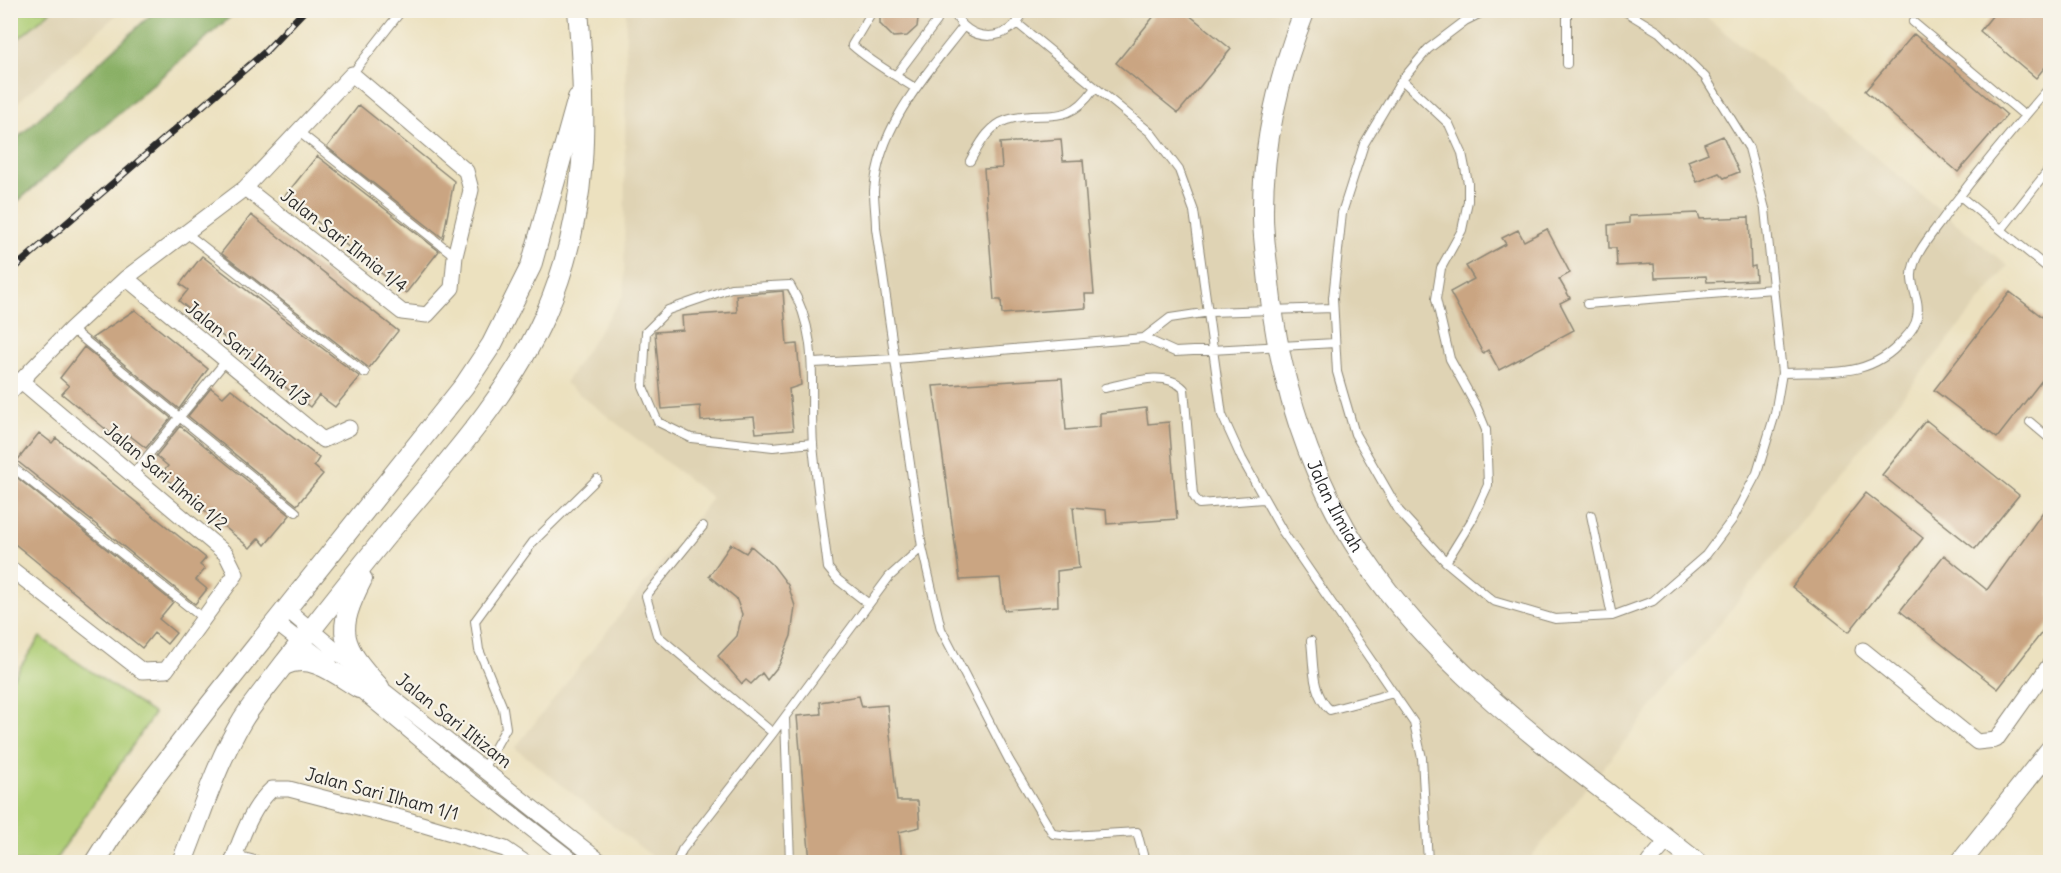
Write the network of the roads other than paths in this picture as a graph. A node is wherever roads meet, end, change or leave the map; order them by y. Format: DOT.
graph roads {
  1 [pos="402,10"];
  2 [pos="578,10"];
  3 [pos="873,10"];
  4 [pos="937,10"];
  5 [pos="953,10"];
  6 [pos="1024,10"];
  7 [pos="1305,10"];
  8 [pos="1487,10"];
  9 [pos="1567,10"];
  10 [pos="1623,10"];
  11 [pos="1913,22"];
  12 [pos="1018,24"];
  13 [pos="963,27"];
  14 [pos="1567,64"];
  15 [pos="352,74"];
  16 [pos="897,74"];
  17 [pos="584,78"];
  18 [pos="1402,80"];
  19 [pos="2050,87"];
  20 [pos="915,88"];
  21 [pos="1094,89"];
  22 [pos="2025,116"];
  23 [pos="298,132"];
  24 [pos="970,161"];
  25 [pos="2050,168"];
  26 [pos="245,188"];
  27 [pos="1960,196"];
  28 [pos="2002,229"];
  29 [pos="185,232"];
  30 [pos="455,256"];
  31 [pos="2050,270"];
  32 [pos="126,278"];
  33 [pos="1773,289"];
  34 [pos="1587,304"];
  35 [pos="1333,308"];
  36 [pos="1272,310"];
  37 [pos="1210,312"];
  38 [pos="71,329"];
  39 [pos="1144,338"];
  40 [pos="1335,343"];
  41 [pos="1278,347"];
  42 [pos="1215,350"];
  43 [pos="895,359"];
  44 [pos="225,362"];
  45 [pos="813,363"];
  46 [pos="365,373"];
  47 [pos="1782,373"];
  48 [pos="15,386"];
  49 [pos="1105,387"];
  50 [pos="181,418"];
  51 [pos="2030,422"];
  52 [pos="349,428"];
  53 [pos="2050,440"];
  54 [pos="813,443"];
  55 [pos="10,465"];
  56 [pos="132,475"];
  57 [pos="597,479"];
  58 [pos="1263,499"];
  59 [pos="296,512"];
  60 [pos="1591,515"];
  61 [pos="703,526"];
  62 [pos="377,546"];
  63 [pos="922,547"];
  64 [pos="1446,562"];
  65 [pos="10,568"];
  66 [pos="869,604"];
  67 [pos="280,615"];
  68 [pos="1611,616"];
  69 [pos="204,620"];
  70 [pos="306,635"];
  71 [pos="1311,641"];
  72 [pos="1863,650"];
  73 [pos="2050,664"];
  74 [pos="284,665"];
  75 [pos="379,687"];
  76 [pos="359,688"];
  77 [pos="1394,693"];
  78 [pos="785,718"];
  79 [pos="773,733"];
  80 [pos="2050,750"];
  81 [pos="483,769"];
  82 [pos="1668,840"];
  83 [pos="501,856"];
  84 [pos="233,859"];
  85 [pos="95,862"];
  86 [pos="182,862"];
  87 [pos="263,862"];
  88 [pos="524,862"];
  89 [pos="574,862"];
  90 [pos="601,862"];
  91 [pos="677,862"];
  92 [pos="790,862"];
  93 [pos="1144,862"];
  94 [pos="1428,862"];
  95 [pos="1649,862"];
  96 [pos="1696,862"];
  97 [pos="1961,862"];
  1 -- 15 [label="lane"];
  2 -- 17 [label="street"];
  3 -- 16 [label="lane"];
  4 -- 16 [label="lane"];
  5 -- 13 [label="lane"];
  6 -- 12 [label="lane"];
  7 -- 36 [label="street, Jalan Ilmiah"];
  8 -- 18 [label="lane"];
  9 -- 14 [label="lane"];
  10 -- 33 [label="lane"];
  11 -- 22 [label="lane"];
  12 -- 13 [label="lane"];
  12 -- 21 [label="lane"];
  13 -- 20 [label="lane"];
  15 -- 23 [label="street"];
  15 -- 30 [label="street"];
  16 -- 20 [label="lane"];
  17 -- 62 [label="street"];
  17 -- 67 [label="street"];
  18 -- 35 [label="lane"];
  18 -- 64 [label="lane"];
  19 -- 22 [label="lane"];
  20 -- 43 [label="lane"];
  21 -- 24 [label="lane"];
  21 -- 37 [label="lane"];
  22 -- 27 [label="lane"];
  23 -- 26 [label="street"];
  23 -- 30 [label="lane"];
  25 -- 28 [label="lane"];
  26 -- 29 [label="street"];
  26 -- 30 [label="street, Jalan Sari Ilmia 1/4"];
  27 -- 28 [label="lane"];
  27 -- 47 [label="lane"];
  28 -- 31 [label="lane"];
  29 -- 32 [label="street"];
  29 -- 46 [label="lane"];
  32 -- 38 [label="street"];
  32 -- 44 [label="street, Jalan Sari Ilmia 1/3"];
  33 -- 34 [label="lane"];
  33 -- 47 [label="lane"];
  35 -- 36 [label="lane"];
  35 -- 40 [label="lane"];
  36 -- 37 [label="lane"];
  36 -- 41 [label="street, Jalan Ilmiah"];
  37 -- 39 [label="lane"];
  37 -- 42 [label="lane"];
  38 -- 48 [label="street"];
  38 -- 50 [label="lane"];
  39 -- 42 [label="lane"];
  39 -- 43 [label="lane"];
  40 -- 41 [label="lane"];
  40 -- 64 [label="lane"];
  41 -- 42 [label="lane"];
  41 -- 82 [label="street, Jalan Ilmiah"];
  42 -- 58 [label="lane"];
  43 -- 45 [label="lane"];
  43 -- 63 [label="lane"];
  44 -- 50 [label="lane"];
  44 -- 52 [label="street, Jalan Sari Ilmia 1/3"];
  45 -- 54 [label="lane"];
  45 -- 54 [label="lane"];
  47 -- 68 [label="lane"];
  48 -- 56 [label="street, Jalan Sari Ilmia 1/2"];
  49 -- 58 [label="lane"];
  50 -- 56 [label="lane"];
  50 -- 59 [label="lane"];
  51 -- 53 [label="lane"];
  54 -- 66 [label="lane"];
  55 -- 69 [label="lane"];
  56 -- 69 [label="street, Jalan Sari Ilmia 1/2"];
  57 -- 81 [label="lane"];
  58 -- 77 [label="lane"];
  60 -- 68 [label="lane"];
  61 -- 79 [label="lane"];
  62 -- 70 [label="street"];
  62 -- 75 [label="street"];
  63 -- 66 [label="lane"];
  63 -- 93 [label="lane"];
  64 -- 68 [label="lane"];
  65 -- 69 [label="street"];
  66 -- 78 [label="lane"];
  67 -- 70 [label="street, Jalan Sari Iltizam"];
  67 -- 85 [label="street"];
  70 -- 74 [label="street"];
  70 -- 75 [label="street, Jalan Sari Iltizam"];
  70 -- 76 [label="street, Jalan Sari Iltizam"];
  71 -- 77 [label="lane"];
  72 -- 73 [label="street"];
  74 -- 76 [label="street"];
  74 -- 86 [label="street"];
  75 -- 81 [label="street, Jalan Sari Iltizam"];
  76 -- 89 [label="street, Jalan Sari Iltizam"];
  77 -- 94 [label="lane"];
  78 -- 79 [label="lane"];
  78 -- 92 [label="lane"];
  79 -- 91 [label="lane"];
  80 -- 97 [label="street"];
  81 -- 90 [label="street, Jalan Sari Iltizam"];
  82 -- 95 [label="street"];
  82 -- 96 [label="street, Jalan Ilmiah"];
  83 -- 84 [label="street, Jalan Sari Ilham 1/1"];
  83 -- 88 [label="street, Jalan Sari Ilham 1/1"];
  84 -- 87 [label="lane"];
}
